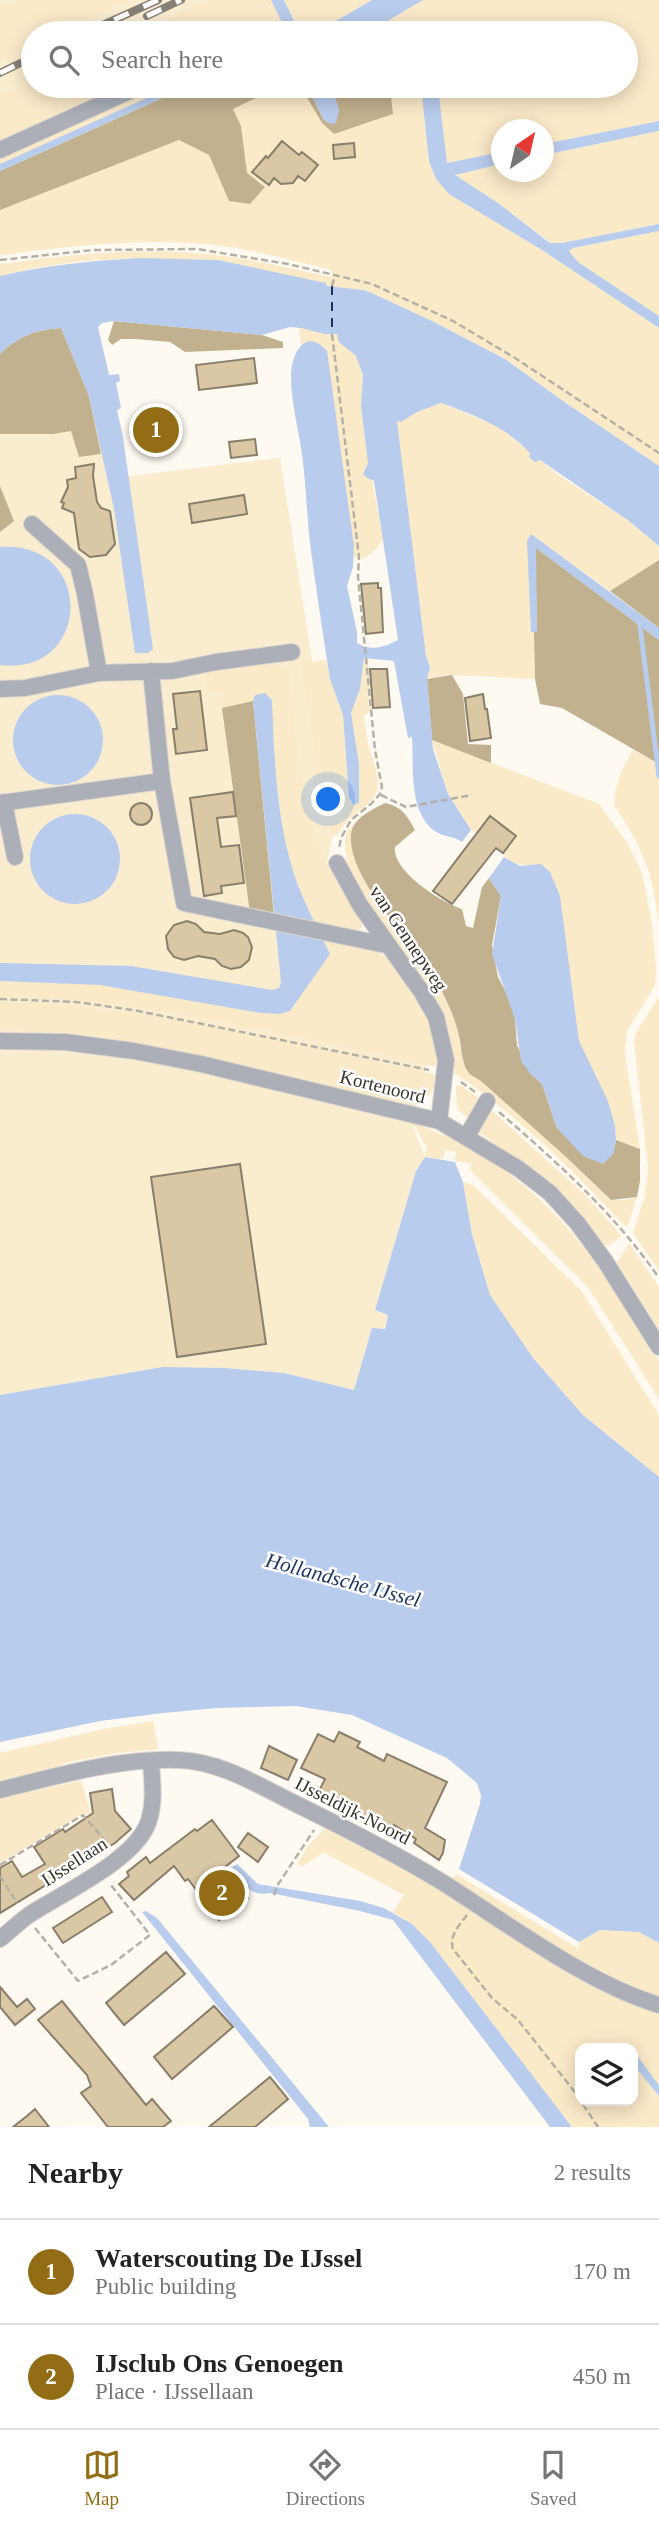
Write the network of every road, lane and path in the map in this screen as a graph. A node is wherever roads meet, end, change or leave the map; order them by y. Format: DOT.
graph roads {
  1 [pos="115,98"];
  2 [pos="0,150"];
  3 [pos="0,260"];
  4 [pos="335,275"];
  5 [pos="332,286"];
  6 [pos="332,334"];
  7 [pos="659,453"];
  8 [pos="32,524"];
  9 [pos="292,652"];
  10 [pos="151,671"];
  11 [pos="99,673"];
  12 [pos="0,689"];
  13 [pos="162,781"];
  14 [pos="380,794"];
  15 [pos="472,795"];
  16 [pos="2,803"];
  17 [pos="15,857"];
  18 [pos="337,863"];
  19 [pos="386,944"];
  20 [pos="0,999"];
  21 [pos="0,1041"];
  22 [pos="446,1074"];
  23 [pos="487,1101"];
  24 [pos="439,1121"];
  25 [pos="467,1136"];
  26 [pos="659,1278"];
  27 [pos="659,1347"];
  28 [pos="151,1761"];
  29 [pos="0,1790"];
  30 [pos="322,1817"];
  31 [pos="120,1858"];
  32 [pos="0,1865"];
  33 [pos="100,1871"];
  34 [pos="0,1876"];
  35 [pos="274,1895"];
  36 [pos="475,1904"];
  37 [pos="26,1917"];
  38 [pos="0,1939"];
  39 [pos="659,2005"];
  40 [pos="598,2127"];
  1 -- 2 [label="street"];
  3 -- 4 [label="path"];
  4 -- 5 [label="path"];
  4 -- 7 [label="path"];
  6 -- 14 [label="path"];
  8 -- 11 [label="street"];
  9 -- 10 [label="street"];
  10 -- 11 [label="street"];
  10 -- 13 [label="street"];
  11 -- 12 [label="street"];
  13 -- 16 [label="street"];
  13 -- 19 [label="street"];
  14 -- 15 [label="path"];
  14 -- 18 [label="path"];
  16 -- 17 [label="street"];
  18 -- 19 [label="street, van Gennepweg"];
  19 -- 22 [label="street, van Gennepweg"];
  20 -- 22 [label="path, Kortenoord"];
  21 -- 24 [label="street, Kortenoord"];
  22 -- 23 [label="path, Kortenoord"];
  22 -- 24 [label="street, van Gennepweg"];
  23 -- 25 [label="street"];
  23 -- 26 [label="path, Kortenoord"];
  24 -- 25 [label="street, Kortenoord"];
  25 -- 27 [label="street, Kortenoord"];
  28 -- 29 [label="street, IJsseldijk-Noord"];
  28 -- 30 [label="street, IJsseldijk-Noord"];
  28 -- 31 [label="street, IJssellaan"];
  30 -- 35 [label="path"];
  30 -- 36 [label="street, IJsseldijk-Noord"];
  31 -- 32 [label="path"];
  31 -- 33 [label="street, IJssellaan"];
  33 -- 37 [label="street, IJssellaan"];
  33 -- 37 [label="path"];
  34 -- 37 [label="path"];
  36 -- 39 [label="street, IJsseldijk-Noord"];
  36 -- 40 [label="path"];
  37 -- 38 [label="street, IJssellaan"];
}
